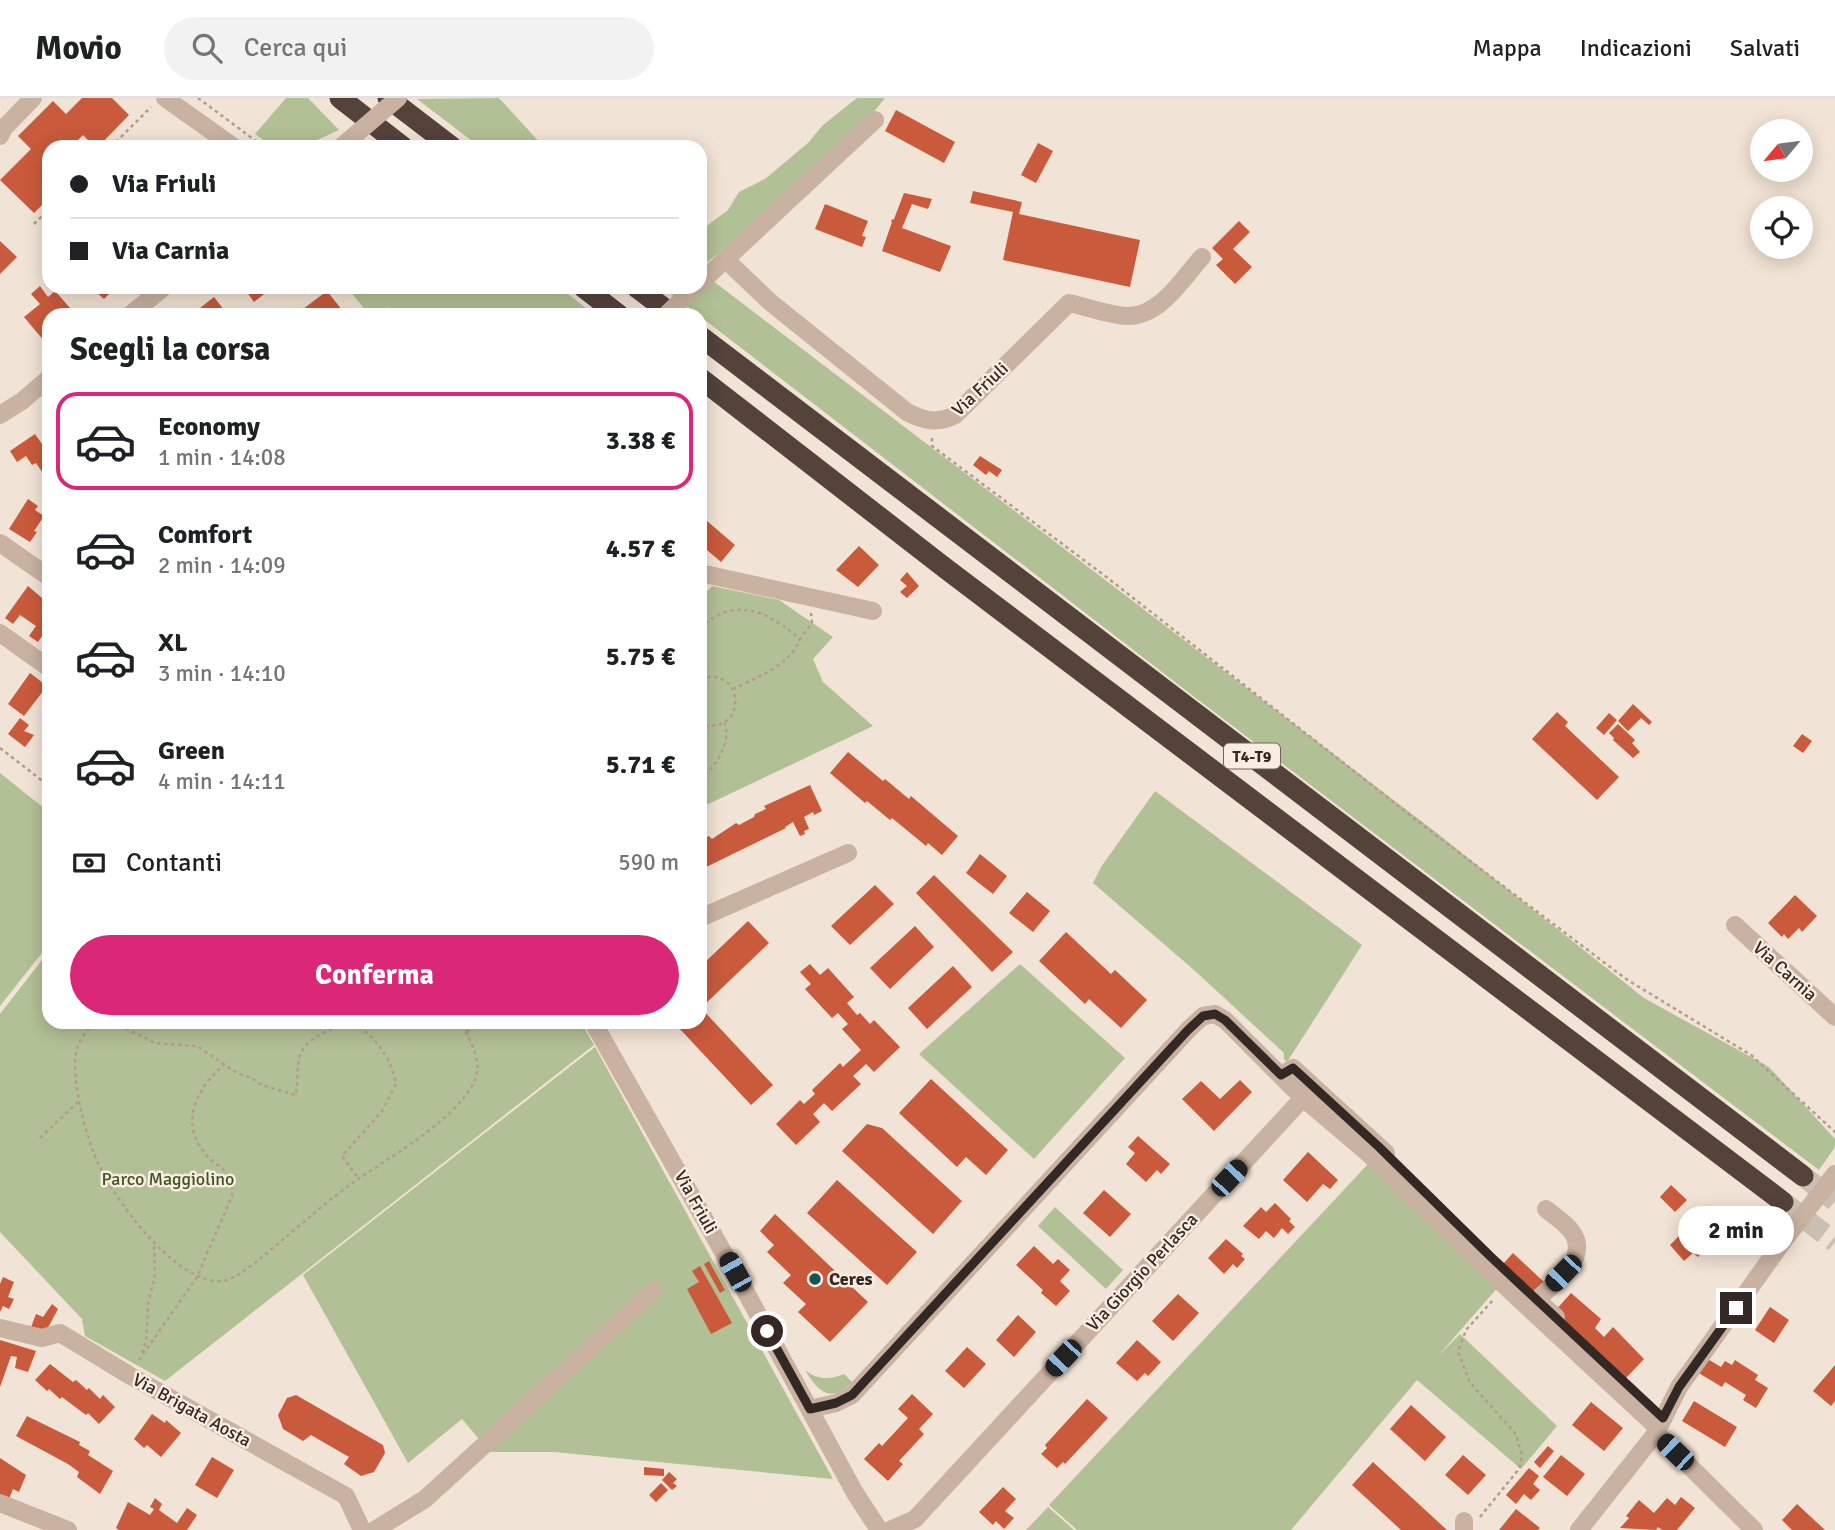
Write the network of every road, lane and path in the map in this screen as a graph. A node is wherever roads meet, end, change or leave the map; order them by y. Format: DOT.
graph roads {
  1 [pos="33,98"];
  2 [pos="198,98"];
  3 [pos="340,98"];
  4 [pos="388,98"];
  5 [pos="398,98"];
  6 [pos="159,101"];
  7 [pos="875,120"];
  8 [pos="0,136"];
  9 [pos="118,140"];
  10 [pos="220,140"];
  11 [pos="255,140"];
  12 [pos="349,140"];
  13 [pos="394,140"];
  14 [pos="443,140"];
  15 [pos="42,216"];
  16 [pos="34,224"];
  17 [pos="1202,257"];
  18 [pos="725,259"];
  19 [pos="707,276"];
  20 [pos="156,294"];
  21 [pos="592,294"];
  22 [pos="645,294"];
  23 [pos="688,294"];
  24 [pos="138,308"];
  25 [pos="611,308"];
  26 [pos="664,308"];
  27 [pos="674,308"];
  28 [pos="707,341"];
  29 [pos="707,382"];
  30 [pos="42,385"];
  31 [pos="0,415"];
  32 [pos="931,421"];
  33 [pos="0,542"];
  34 [pos="42,572"];
  35 [pos="707,575"];
  36 [pos="810,597"];
  37 [pos="873,611"];
  38 [pos="707,623"];
  39 [pos="0,633"];
  40 [pos="800,639"];
  41 [pos="42,663"];
  42 [pos="707,677"];
  43 [pos="733,690"];
  44 [pos="725,723"];
  45 [pos="707,726"];
  46 [pos="0,748"];
  47 [pos="707,774"];
  48 [pos="42,781"];
  49 [pos="848,853"];
  50 [pos="707,915"];
  51 [pos="1735,925"];
  52 [pos="1835,1017"];
  53 [pos="89,1029"];
  54 [pos="127,1029"];
  55 [pos="333,1029"];
  56 [pos="363,1029"];
  57 [pos="464,1029"];
  58 [pos="471,1029"];
  59 [pos="597,1029"];
  60 [pos="466,1032"];
  61 [pos="223,1065"];
  62 [pos="1281,1075"];
  63 [pos="1303,1098"];
  64 [pos="79,1101"];
  65 [pos="1835,1132"];
  66 [pos="40,1138"];
  67 [pos="1835,1174"];
  68 [pos="1803,1176"];
  69 [pos="358,1178"];
  70 [pos="1783,1202"];
  71 [pos="1546,1209"];
  72 [pos="154,1241"];
  73 [pos="197,1277"];
  74 [pos="1505,1286"];
  75 [pos="653,1291"];
  76 [pos="1539,1301"];
  77 [pos="0,1328"];
  78 [pos="141,1357"];
  79 [pos="129,1375"];
  80 [pos="810,1409"];
  81 [pos="1659,1426"];
  82 [pos="0,1503"];
  83 [pos="27,1514"];
  84 [pos="1469,1523"];
  85 [pos="18,1530"];
  86 [pos="68,1530"];
  87 [pos="362,1530"];
  88 [pos="375,1530"];
  89 [pos="878,1530"];
  90 [pos="890,1530"];
  91 [pos="1579,1530"];
  92 [pos="1754,1530"];
  1 -- 8 [label="street"];
  2 -- 11 [label="path"];
  3 -- 13 [label="highway"];
  4 -- 14 [label="highway"];
  5 -- 12 [label="street, bridge"];
  6 -- 9 [label="path"];
  6 -- 10 [label="street"];
  7 -- 18 [label="street"];
  15 -- 16 [label="path"];
  17 -- 32 [label="street, Via Friuli"];
  18 -- 19 [label="street"];
  18 -- 32 [label="street, Via Friuli"];
  20 -- 24 [label="street"];
  21 -- 25 [label="highway"];
  22 -- 26 [label="highway"];
  23 -- 27 [label="street, bridge"];
  28 -- 68 [label="highway, T4-T9"];
  29 -- 70 [label="highway, T4-T9"];
  30 -- 31 [label="street"];
  32 -- 65 [label="path"];
  33 -- 34 [label="street"];
  35 -- 36 [label="street"];
  36 -- 37 [label="street"];
  36 -- 40 [label="path"];
  38 -- 40 [label="path"];
  39 -- 41 [label="street"];
  40 -- 43 [label="path"];
  42 -- 43 [label="path"];
  43 -- 44 [label="path"];
  44 -- 45 [label="path"];
  44 -- 47 [label="path"];
  46 -- 48 [label="path"];
  49 -- 50 [label="street"];
  51 -- 52 [label="street, Via Carnia"];
  53 -- 64 [label="path"];
  54 -- 61 [label="path"];
  55 -- 61 [label="path"];
  56 -- 69 [label="path"];
  57 -- 60 [label="path"];
  58 -- 60 [label="path"];
  59 -- 80 [label="street, Via Friuli"];
  60 -- 69 [label="path"];
  61 -- 73 [label="path"];
  62 -- 63 [label="street"];
  62 -- 76 [label="street"];
  62 -- 80 [label="street"];
  63 -- 74 [label="street"];
  63 -- 90 [label="street, Via Giorgio Perlasca"];
  64 -- 66 [label="path"];
  64 -- 72 [label="path"];
  67 -- 81 [label="street, bridge"];
  69 -- 73 [label="path"];
  71 -- 76 [label="street"];
  72 -- 73 [label="path"];
  72 -- 78 [label="path"];
  73 -- 78 [label="path"];
  74 -- 81 [label="street"];
  74 -- 84 [label="path"];
  75 -- 88 [label="street"];
  76 -- 81 [label="street"];
  77 -- 79 [label="street, Via Brigata Aosta"];
  78 -- 79 [label="path"];
  79 -- 87 [label="street, Via Brigata Aosta"];
  80 -- 89 [label="street, Via Friuli"];
  81 -- 91 [label="street"];
  81 -- 92 [label="street"];
  82 -- 83 [label="street"];
  83 -- 85 [label="street"];
  83 -- 86 [label="street"];
}
